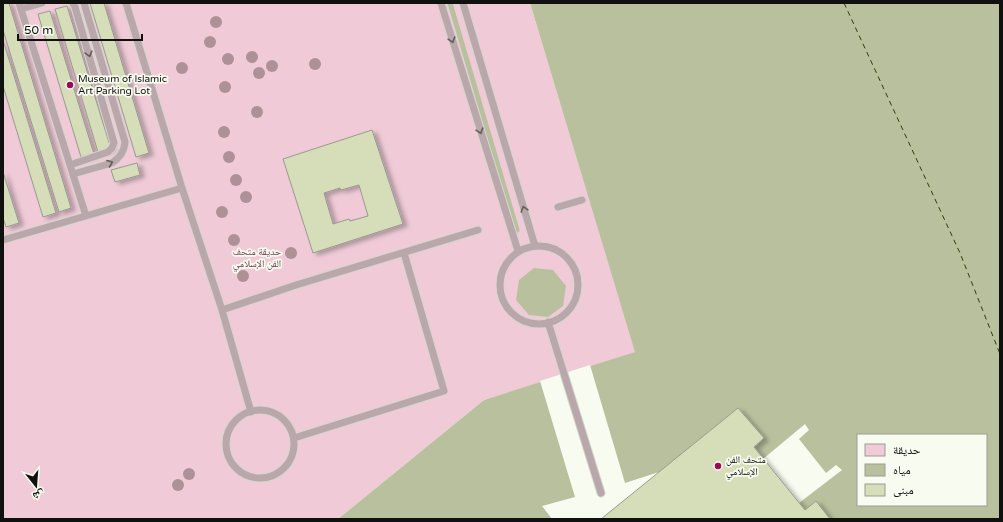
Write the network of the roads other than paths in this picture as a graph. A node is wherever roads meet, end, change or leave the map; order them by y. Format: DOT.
graph roads {
  1 [pos="42,3"];
  2 [pos="73,3"];
  3 [pos="84,3"];
  4 [pos="126,3"];
  5 [pos="441,3"];
  6 [pos="463,3"];
  7 [pos="20,6"];
  8 [pos="70,164"];
  9 [pos="73,174"];
  10 [pos="182,188"];
  11 [pos="582,200"];
  12 [pos="558,207"];
  13 [pos="86,216"];
  14 [pos="478,230"];
  15 [pos="3,240"];
  16 [pos="535,246"];
  17 [pos="518,251"];
  18 [pos="404,253"];
  19 [pos="222,310"];
  20 [pos="548,322"];
  21 [pos="251,412"];
  22 [pos="294,438"];
  23 [pos="601,493"];
  1 -- 7 [label="lane"];
  2 -- 8 [label="lane, one-way"];
  9 -- 3 [label="lane, one-way"];
  4 -- 10 [label="lane"];
  5 -- 17 [label="lane, one-way"];
  16 -- 6 [label="lane, one-way"];
  7 -- 8 [label="lane"];
  8 -- 9 [label="lane"];
  9 -- 13 [label="lane"];
  10 -- 13 [label="lane"];
  10 -- 19 [label="lane"];
  11 -- 12 [label="lane"];
  13 -- 15 [label="lane"];
  14 -- 18 [label="lane"];
  16 -- 17 [label="lane"];
  16 -- 20 [label="lane"];
  17 -- 20 [label="lane"];
  18 -- 19 [label="lane"];
  18 -- 22 [label="lane"];
  19 -- 21 [label="lane"];
  20 -- 23 [label="lane"];
  21 -- 22 [label="lane"];
  21 -- 22 [label="lane"];
}
